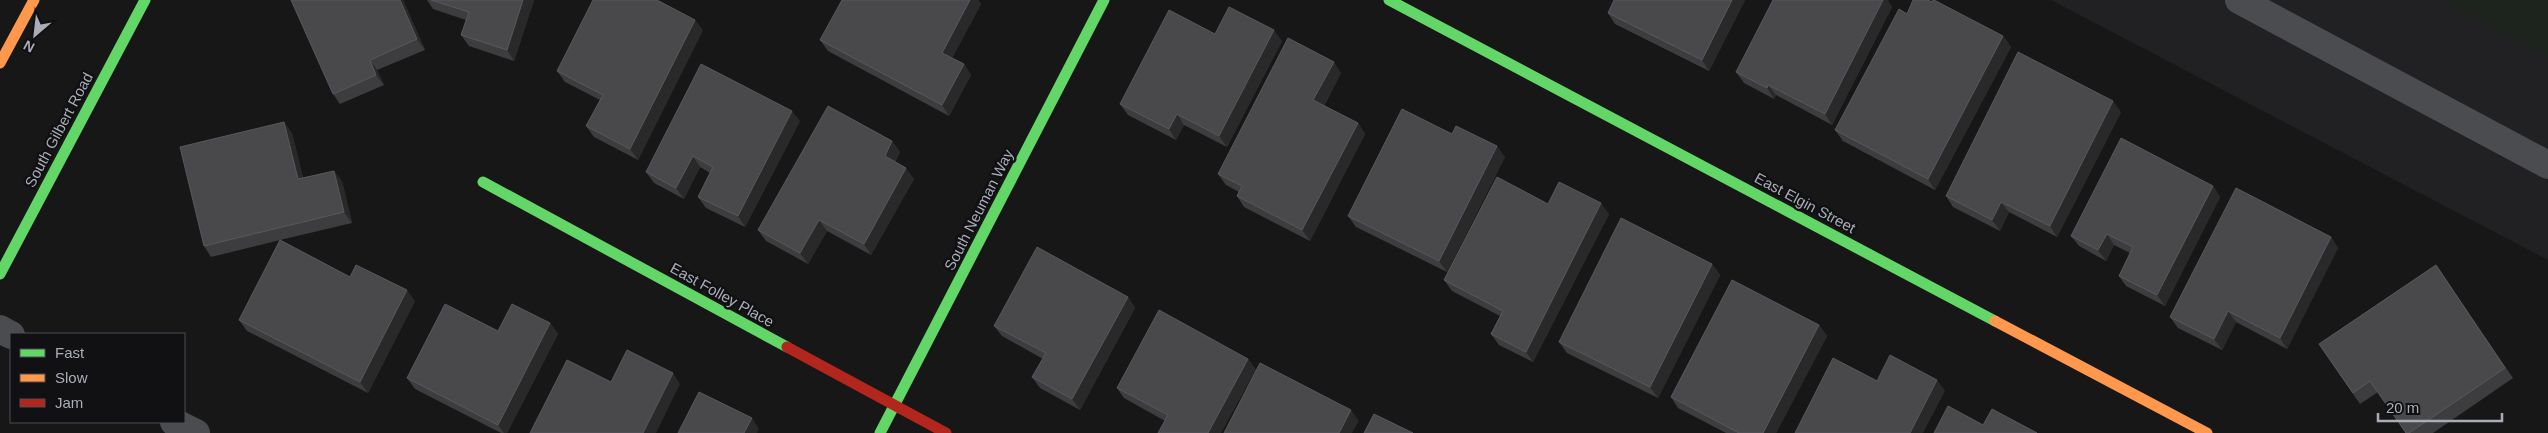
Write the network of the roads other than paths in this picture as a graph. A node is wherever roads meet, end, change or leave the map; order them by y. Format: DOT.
graph roads {
  1 [pos="34,0"];
  2 [pos="145,0"];
  3 [pos="1104,0"];
  4 [pos="1389,0"];
  5 [pos="2239,0"];
  6 [pos="0,63"];
  7 [pos="2548,164"];
  8 [pos="483,182"];
  9 [pos="0,274"];
  10 [pos="894,406"];
  11 [pos="176,423"];
  12 [pos="196,433"];
  13 [pos="880,433"];
  14 [pos="946,433"];
  15 [pos="2207,433"];
  1 -- 6 [label="street"];
  2 -- 9 [label="street, South Gilbert Road"];
  3 -- 10 [label="street, South Neuman Way"];
  4 -- 15 [label="street, East Elgin Street"];
  5 -- 7 [label="street"];
  8 -- 10 [label="street, East Folley Place"];
  10 -- 13 [label="street, South Neuman Way"];
  10 -- 14 [label="street, East Folley Place"];
  11 -- 12 [label="street"];
}
